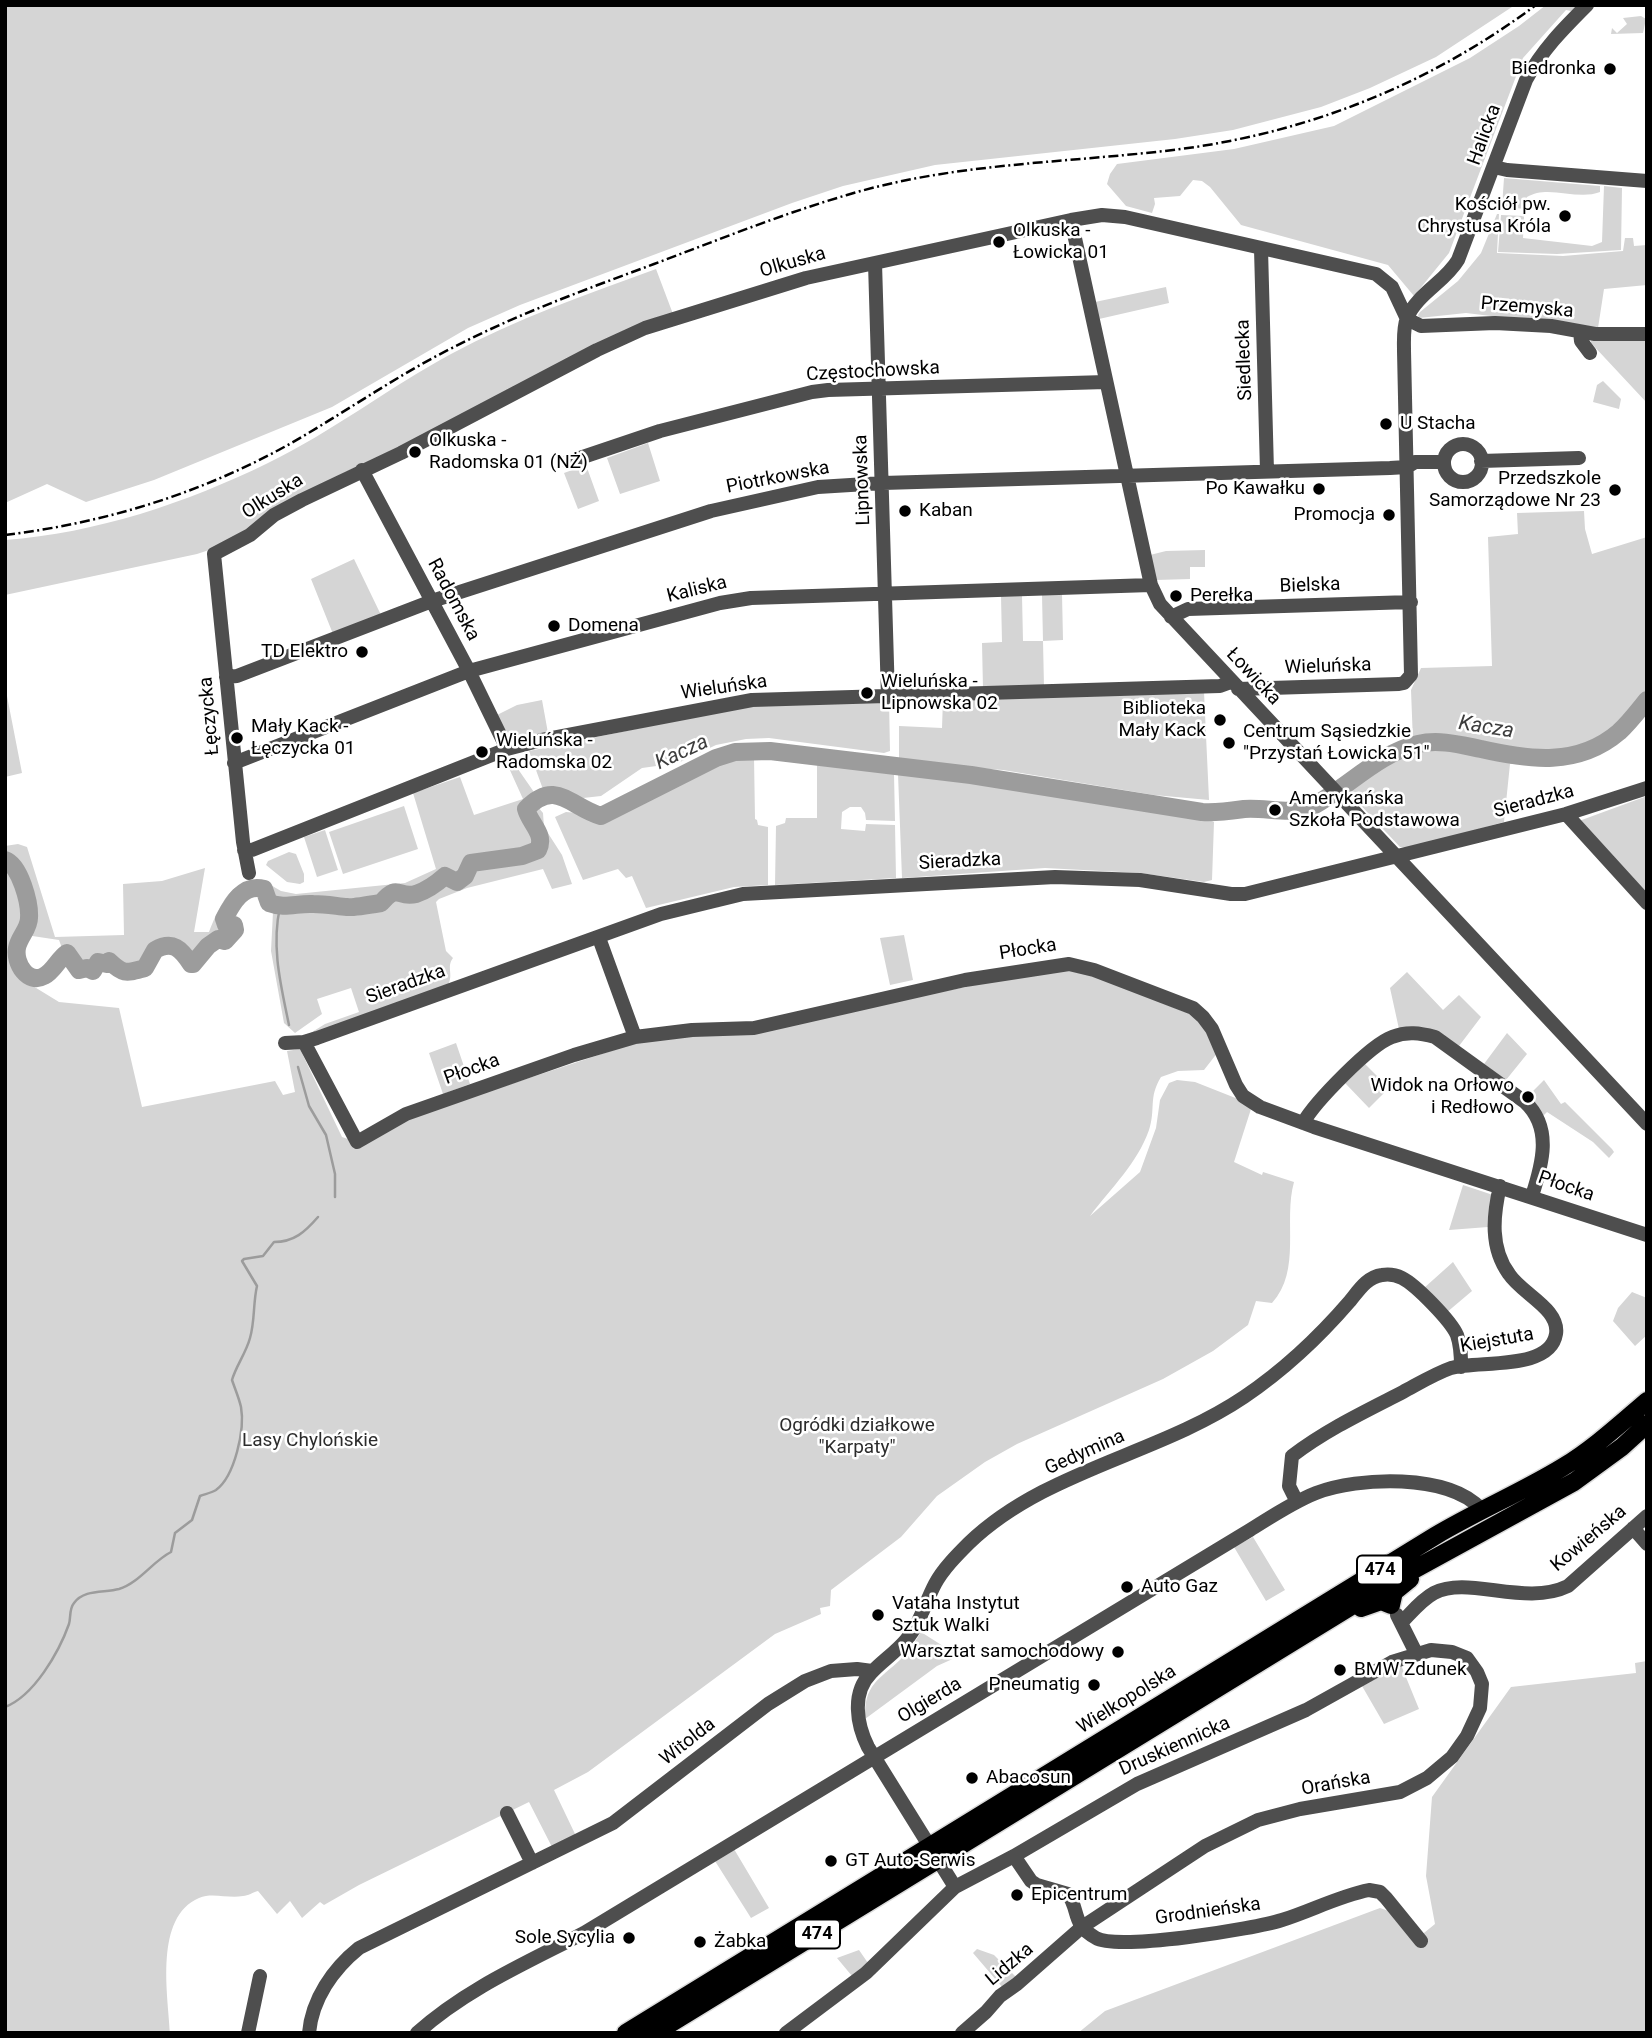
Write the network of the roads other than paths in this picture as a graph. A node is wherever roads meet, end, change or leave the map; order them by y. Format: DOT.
graph roads {
  1 [pos="1587,5"];
  2 [pos="1494,167"];
  3 [pos="1647,181"];
  4 [pos="1071,220"];
  5 [pos="1261,249"];
  6 [pos="875,263"];
  7 [pos="1406,319"];
  8 [pos="1580,332"];
  9 [pos="1647,334"];
  10 [pos="1590,353"];
  11 [pos="1106,382"];
  12 [pos="879,388"];
  13 [pos="1579,458"];
  14 [pos="1444,461"];
  15 [pos="1481,461"];
  16 [pos="568,463"];
  17 [pos="1407,467"];
  18 [pos="362,470"];
  19 [pos="1267,471"];
  20 [pos="1127,476"];
  21 [pos="883,483"];
  22 [pos="214,554"];
  23 [pos="1151,585"];
  24 [pos="884,594"];
  25 [pos="432,601"];
  26 [pos="1411,602"];
  27 [pos="1171,617"];
  28 [pos="468,671"];
  29 [pos="226,677"];
  30 [pos="1234,686"];
  31 [pos="888,697"];
  32 [pos="507,750"];
  33 [pos="234,763"];
  34 [pos="1647,788"];
  35 [pos="1566,814"];
  36 [pos="244,850"];
  37 [pos="1395,858"];
  38 [pos="249,873"];
  39 [pos="1647,903"];
  40 [pos="599,937"];
  41 [pos="635,1037"];
  42 [pos="304,1042"];
  43 [pos="285,1043"];
  44 [pos="1303,1123"];
  45 [pos="1647,1124"];
  46 [pos="1500,1186"];
  47 [pos="1532,1196"];
  48 [pos="1647,1235"];
  49 [pos="1461,1367"];
  50 [pos="1647,1401"];
  51 [pos="1647,1424"];
  52 [pos="1297,1502"];
  53 [pos="1480,1509"];
  54 [pos="1647,1516"];
  55 [pos="1633,1528"];
  56 [pos="1647,1544"];
  57 [pos="1445,1551"];
  58 [pos="1391,1605"];
  59 [pos="1401,1623"];
  60 [pos="1313,1629"];
  61 [pos="1416,1653"];
  62 [pos="872,1671"];
  63 [pos="874,1758"];
  64 [pos="507,1813"];
  65 [pos="928,1846"];
  66 [pos="1014,1856"];
  67 [pos="533,1863"];
  68 [pos="955,1887"];
  69 [pos="1082,1927"];
  70 [pos="1421,1941"];
  71 [pos="260,1976"];
  72 [pos="248,2033"];
  73 [pos="309,2033"];
  74 [pos="417,2033"];
  75 [pos="626,2033"];
  76 [pos="655,2033"];
  77 [pos="786,2033"];
  78 [pos="962,2033"];
  1 -- 2 [label="street, Halicka"];
  2 -- 3 [label="street"];
  2 -- 7 [label="street, Halicka"];
  4 -- 5 [label="street, Olkuska"];
  4 -- 6 [label="street, Olkuska"];
  4 -- 11 [label="street, Łowicka"];
  5 -- 7 [label="street, Olkuska"];
  5 -- 19 [label="street, Siedlecka"];
  6 -- 12 [label="street, Lipnowska"];
  6 -- 18 [label="street, Olkuska"];
  7 -- 8 [label="street, Przemyska"];
  7 -- 17 [label="street"];
  8 -- 9 [label="street, Przemyska"];
  8 -- 10 [label="street"];
  11 -- 12 [label="street, Częstochowska"];
  11 -- 20 [label="street, Łowicka"];
  12 -- 16 [label="street, Częstochowska"];
  12 -- 21 [label="street, Lipnowska"];
  13 -- 15 [label="street"];
  14 -- 15 [label="street"];
  14 -- 15 [label="street"];
  14 -- 17 [label="street, Piotrkowska"];
  17 -- 19 [label="street, Piotrkowska"];
  17 -- 26 [label="street"];
  18 -- 22 [label="street, Olkuska"];
  18 -- 25 [label="street, Radomska"];
  19 -- 20 [label="street, Piotrkowska"];
  20 -- 21 [label="street, Piotrkowska"];
  20 -- 23 [label="street, Łowicka"];
  21 -- 24 [label="street, Lipnowska"];
  21 -- 25 [label="street, Piotrkowska"];
  22 -- 29 [label="street, Łęczycka"];
  23 -- 24 [label="street, Kaliska"];
  23 -- 27 [label="street, Łowicka"];
  24 -- 28 [label="street, Kaliska"];
  24 -- 31 [label="street, Lipnowska"];
  25 -- 28 [label="street, Radomska"];
  25 -- 29 [label="street, Piotrkowska"];
  26 -- 27 [label="street, Bielska"];
  26 -- 30 [label="street, Wieluńska"];
  27 -- 30 [label="street, Łowicka"];
  28 -- 32 [label="street, Radomska"];
  28 -- 33 [label="street, Kaliska"];
  29 -- 33 [label="street, Łęczycka"];
  30 -- 31 [label="street, Wieluńska"];
  30 -- 37 [label="street, Łowicka"];
  31 -- 32 [label="street, Wieluńska"];
  32 -- 36 [label="street, Wieluńska"];
  33 -- 36 [label="street, Łęczycka"];
  34 -- 35 [label="street, Sieradzka"];
  35 -- 37 [label="street, Sieradzka"];
  35 -- 39 [label="street"];
  36 -- 38 [label="street, Łęczycka"];
  37 -- 40 [label="street, Sieradzka"];
  37 -- 45 [label="street, Łowicka"];
  40 -- 41 [label="street"];
  40 -- 42 [label="street, Sieradzka"];
  41 -- 42 [label="street, Płocka"];
  41 -- 44 [label="street, Płocka"];
  42 -- 43 [label="street, Sieradzka"];
  44 -- 46 [label="street, Płocka"];
  44 -- 47 [label="street"];
  46 -- 47 [label="street, Płocka"];
  46 -- 49 [label="street, Kiejstuta"];
  47 -- 48 [label="street, Płocka"];
  49 -- 52 [label="street, Kiejstuta"];
  49 -- 62 [label="street, Gedymina"];
  50 -- 53 [label="main road, Wielkopolska / 474"];
  51 -- 57 [label="main road, Wielkopolska / 474"];
  52 -- 53 [label="street, Olgierda"];
  52 -- 63 [label="street, Olgierda"];
  53 -- 65 [label="main road, Wielkopolska / 474"];
  54 -- 55 [label="street, Kowieńska"];
  55 -- 56 [label="street"];
  55 -- 59 [label="street, Kowieńska"];
  57 -- 58 [label="main road"];
  57 -- 60 [label="main road, Wielkopolska / 474"];
  58 -- 59 [label="street"];
  58 -- 60 [label="main road"];
  59 -- 61 [label="street"];
  60 -- 65 [label="main road, Wielkopolska / 474"];
  61 -- 66 [label="street, Druskiennicka"];
  61 -- 69 [label="street, Orańska"];
  62 -- 63 [label="street, Gedymina"];
  62 -- 67 [label="street, Witolda"];
  63 -- 65 [label="street, Gedymina"];
  63 -- 74 [label="street, Olgierda"];
  64 -- 67 [label="street"];
  65 -- 68 [label="street"];
  65 -- 75 [label="main road, Wielkopolska / 474"];
  65 -- 76 [label="main road, Wielkopolska / 474"];
  66 -- 68 [label="street, Druskiennicka"];
  66 -- 69 [label="street"];
  67 -- 73 [label="street, Witolda"];
  68 -- 77 [label="street, Druskiennicka"];
  69 -- 70 [label="street, Grodnieńska"];
  69 -- 78 [label="street, Lidzka"];
  71 -- 72 [label="street"];
}
